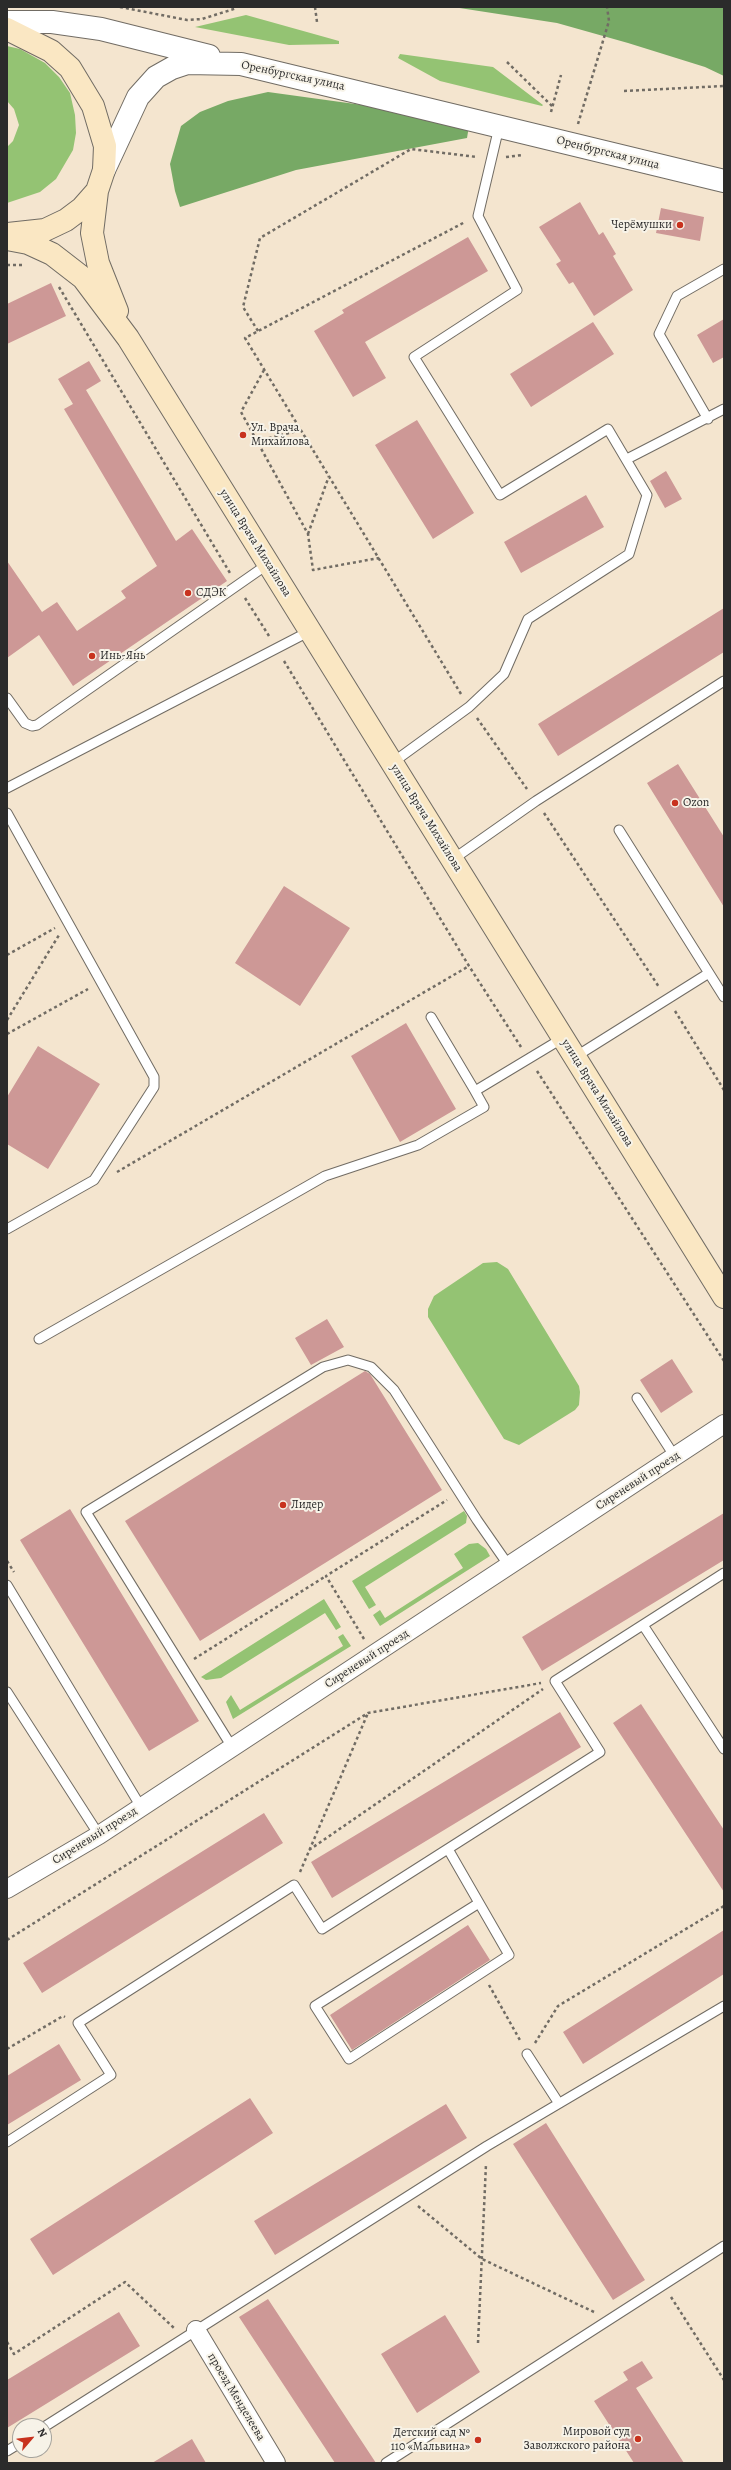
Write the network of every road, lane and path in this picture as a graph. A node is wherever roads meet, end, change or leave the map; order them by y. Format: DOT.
graph roads {
  1 [pos="120,7"];
  2 [pos="236,7"];
  3 [pos="315,7"];
  4 [pos="607,7"];
  5 [pos="7,22"];
  6 [pos="317,22"];
  7 [pos="7,29"];
  8 [pos="507,62"];
  9 [pos="242,64"];
  10 [pos="561,74"];
  11 [pos="724,86"];
  12 [pos="624,91"];
  13 [pos="553,107"];
  14 [pos="551,112"];
  15 [pos="500,125"];
  16 [pos="572,144"];
  17 [pos="526,155"];
  18 [pos="492,158"];
  19 [pos="104,170"];
  20 [pos="724,181"];
  21 [pos="97,191"];
  22 [pos="478,216"];
  23 [pos="7,234"];
  24 [pos="7,239"];
  25 [pos="7,265"];
  26 [pos="25,265"];
  27 [pos="724,269"];
  28 [pos="56,283"];
  29 [pos="258,331"];
  30 [pos="128,338"];
  31 [pos="245,338"];
  32 [pos="264,369"];
  33 [pos="724,409"];
  34 [pos="708,419"];
  35 [pos="301,430"];
  36 [pos="257,441"];
  37 [pos="627,459"];
  38 [pos="329,476"];
  39 [pos="308,534"];
  40 [pos="379,558"];
  41 [pos="268,564"];
  42 [pos="237,585"];
  43 [pos="310,631"];
  44 [pos="276,649"];
  45 [pos="724,681"];
  46 [pos="7,698"];
  47 [pos="392,763"];
  48 [pos="7,788"];
  49 [pos="7,813"];
  50 [pos="619,830"];
  51 [pos="452,860"];
  52 [pos="67,921"];
  53 [pos="7,954"];
  54 [pos="469,966"];
  55 [pos="709,974"];
  56 [pos="101,982"];
  57 [pos="724,997"];
  58 [pos="432,1017"];
  59 [pos="7,1020"];
  60 [pos="7,1034"];
  61 [pos="563,1038"];
  62 [pos="575,1057"];
  63 [pos="529,1059"];
  64 [pos="475,1091"];
  65 [pos="116,1173"];
  66 [pos="7,1229"];
  67 [pos="724,1297"];
  68 [pos="39,1339"];
  69 [pos="724,1361"];
  70 [pos="637,1398"];
  71 [pos="724,1424"];
  72 [pos="675,1457"];
  73 [pos="459,1492"];
  74 [pos="509,1566"];
  75 [pos="724,1573"];
  76 [pos="326,1576"];
  77 [pos="7,1585"];
  78 [pos="643,1625"];
  79 [pos="374,1655"];
  80 [pos="183,1666"];
  81 [pos="555,1681"];
  82 [pos="7,1692"];
  83 [pos="368,1713"];
  84 [pos="232,1747"];
  85 [pos="724,1749"];
  86 [pos="141,1807"];
  87 [pos="99,1835"];
  88 [pos="448,1849"];
  89 [pos="309,1850"];
  90 [pos="294,1885"];
  91 [pos="7,1889"];
  92 [pos="479,1903"];
  93 [pos="724,1906"];
  94 [pos="7,1940"];
  95 [pos="482,1973"];
  96 [pos="724,2006"];
  97 [pos="78,2023"];
  98 [pos="7,2049"];
  99 [pos="527,2054"];
  100 [pos="558,2102"];
  101 [pos="7,2142"];
  102 [pos="487,2146"];
  103 [pos="407,2197"];
  104 [pos="724,2246"];
  105 [pos="482,2259"];
  106 [pos="663,2285"];
  107 [pos="609,2320"];
  108 [pos="190,2334"];
  109 [pos="7,2342"];
  110 [pos="478,2343"];
  111 [pos="724,2380"];
  112 [pos="52,2423"];
  113 [pos="276,2463"];
  114 [pos="386,2463"];
  1 -- 2 [label="path"];
  3 -- 6 [label="path"];
  4 -- 16 [label="path"];
  5 -- 9 [label="street"];
  7 -- 19 [label="main road"];
  8 -- 13 [label="path"];
  9 -- 15 [label="street, Оренбургская улица"];
  9 -- 19 [label="street, Оренбургская улица"];
  10 -- 13 [label="path"];
  11 -- 12 [label="path"];
  13 -- 14 [label="path"];
  15 -- 16 [label="street, Оренбургская улица"];
  15 -- 18 [label="lane"];
  16 -- 20 [label="street, Оренбургская улица"];
  17 -- 18 [label="path"];
  18 -- 22 [label="lane"];
  18 -- 29 [label="path"];
  19 -- 21 [label="main road, Оренбургская улица"];
  21 -- 23 [label="main road"];
  21 -- 30 [label="main road, Оренбургская улица"];
  22 -- 29 [label="path"];
  22 -- 37 [label="lane"];
  24 -- 30 [label="main road"];
  25 -- 26 [label="path"];
  27 -- 34 [label="lane"];
  28 -- 42 [label="path"];
  29 -- 31 [label="path"];
  30 -- 41 [label="main road, улица Врача Михайлова"];
  32 -- 36 [label="path"];
  33 -- 34 [label="lane"];
  34 -- 37 [label="lane"];
  35 -- 36 [label="path"];
  36 -- 39 [label="path"];
  37 -- 47 [label="lane"];
  38 -- 39 [label="path"];
  39 -- 40 [label="path"];
  41 -- 42 [label="lane"];
  41 -- 43 [label="main road, улица Врача Михайлова"];
  42 -- 44 [label="path"];
  42 -- 46 [label="lane"];
  43 -- 44 [label="lane"];
  43 -- 47 [label="main road, улица Врача Михайлова"];
  44 -- 48 [label="lane"];
  44 -- 54 [label="path"];
  45 -- 51 [label="lane"];
  47 -- 51 [label="main road, улица Врача Михайлова"];
  49 -- 52 [label="lane"];
  50 -- 55 [label="lane"];
  51 -- 61 [label="main road, улица Врача Михайлова"];
  52 -- 53 [label="path"];
  52 -- 56 [label="lane"];
  52 -- 59 [label="path"];
  54 -- 63 [label="path"];
  54 -- 65 [label="path"];
  55 -- 57 [label="lane"];
  55 -- 62 [label="lane"];
  56 -- 60 [label="path"];
  56 -- 66 [label="lane"];
  58 -- 64 [label="lane"];
  61 -- 62 [label="main road, улица Врача Михайлова"];
  61 -- 63 [label="lane"];
  62 -- 67 [label="main road, улица Врача Михайлова"];
  63 -- 64 [label="lane"];
  63 -- 69 [label="path"];
  64 -- 68 [label="lane"];
  70 -- 72 [label="lane"];
  71 -- 72 [label="street, Сиреневый проезд"];
  72 -- 74 [label="street, Сиреневый проезд"];
  73 -- 74 [label="lane"];
  73 -- 76 [label="path"];
  73 -- 80 [label="lane"];
  74 -- 79 [label="street, Сиреневый проезд"];
  75 -- 78 [label="lane"];
  76 -- 79 [label="path"];
  76 -- 80 [label="path"];
  77 -- 86 [label="lane"];
  78 -- 81 [label="lane"];
  78 -- 85 [label="lane"];
  79 -- 84 [label="street, Сиреневый проезд"];
  80 -- 84 [label="lane"];
  81 -- 83 [label="path"];
  81 -- 88 [label="lane"];
  81 -- 89 [label="path"];
  82 -- 87 [label="lane"];
  83 -- 89 [label="path"];
  83 -- 94 [label="path"];
  84 -- 86 [label="street, Сиреневый проезд"];
  86 -- 87 [label="street, Сиреневый проезд"];
  87 -- 91 [label="street, Сиреневый проезд"];
  88 -- 90 [label="lane"];
  88 -- 92 [label="lane"];
  89 -- 90 [label="path"];
  90 -- 97 [label="lane"];
  92 -- 95 [label="lane"];
  92 -- 95 [label="lane"];
  93 -- 99 [label="path"];
  95 -- 99 [label="path"];
  96 -- 100 [label="lane"];
  97 -- 98 [label="path"];
  97 -- 101 [label="lane"];
  99 -- 100 [label="lane"];
  100 -- 102 [label="lane"];
  102 -- 103 [label="lane"];
  102 -- 105 [label="path"];
  103 -- 105 [label="path"];
  103 -- 108 [label="lane"];
  104 -- 106 [label="lane"];
  105 -- 107 [label="path"];
  105 -- 110 [label="path"];
  106 -- 107 [label="lane"];
  106 -- 111 [label="path"];
  107 -- 114 [label="lane"];
  108 -- 109 [label="path"];
  108 -- 112 [label="lane"];
  108 -- 113 [label="street, проезд Менделеева"];
}
